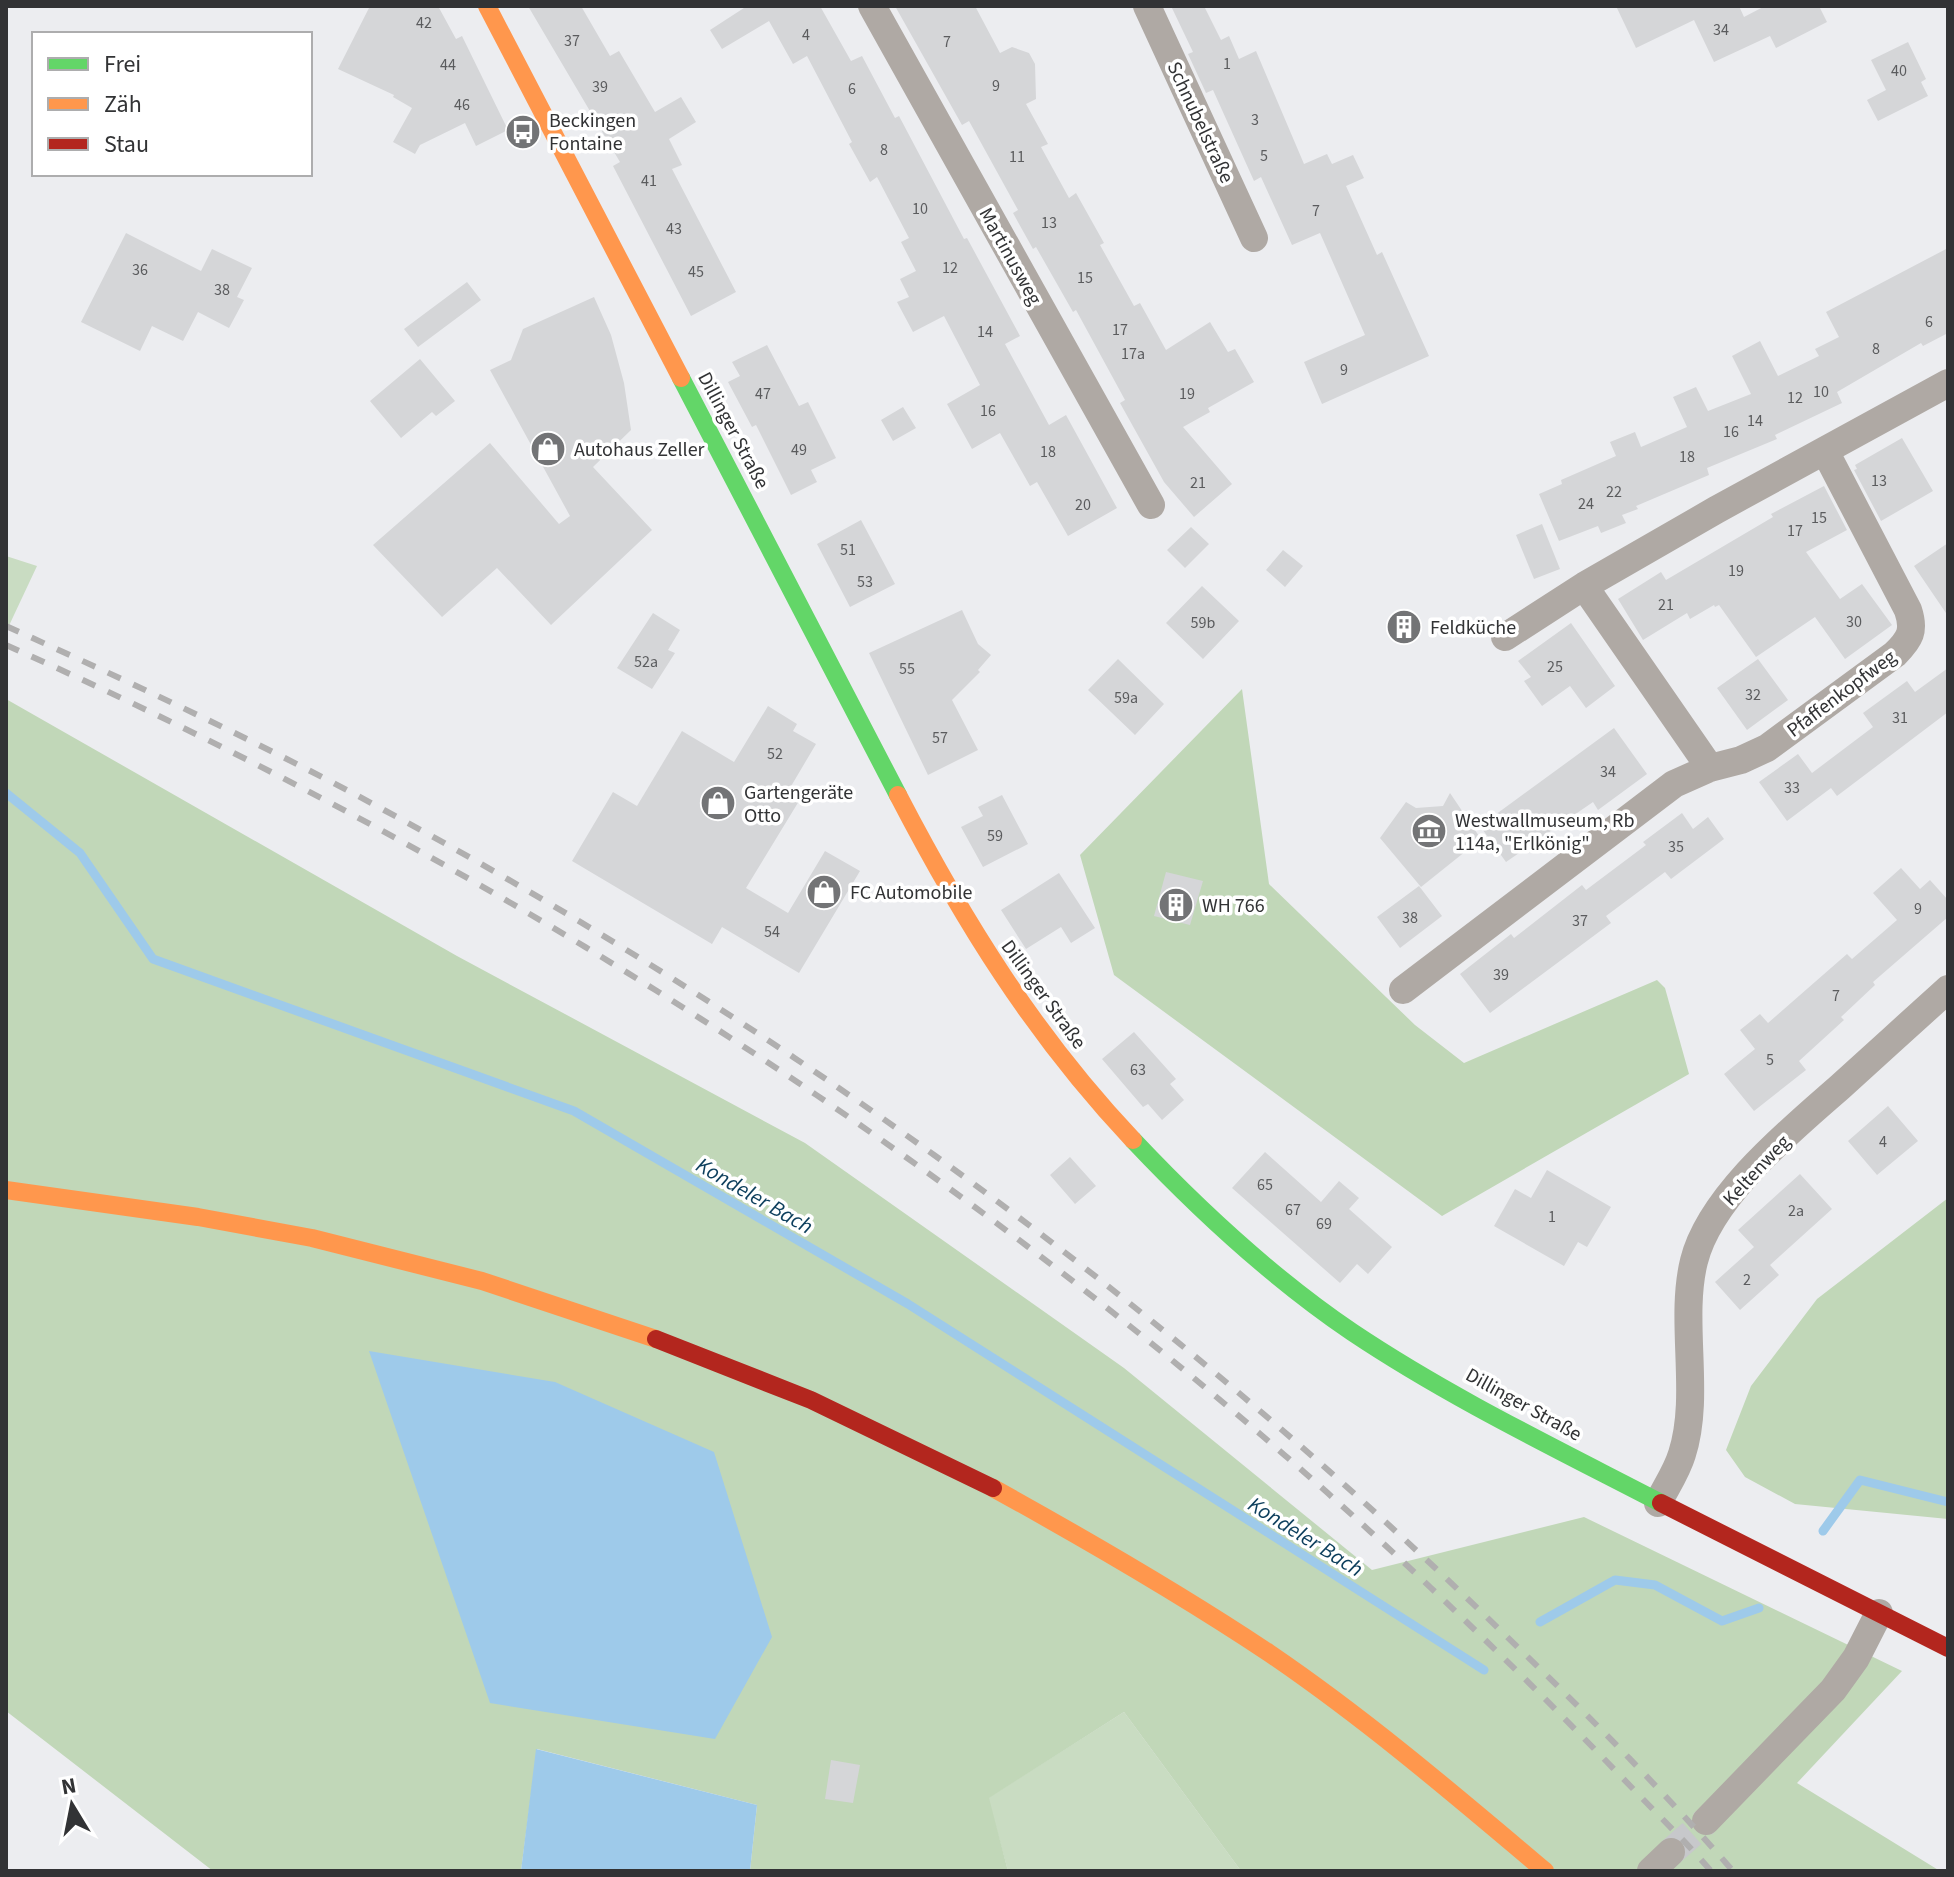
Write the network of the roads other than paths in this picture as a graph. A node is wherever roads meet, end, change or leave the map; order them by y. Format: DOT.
graph roads {
  1 [pos="487,6"];
  2 [pos="872,6"];
  3 [pos="1147,6"];
  4 [pos="1254,238"];
  5 [pos="1948,383"];
  6 [pos="1825,451"];
  7 [pos="1151,505"];
  8 [pos="1584,586"];
  9 [pos="1505,637"];
  10 [pos="1710,768"];
  11 [pos="1948,989"];
  12 [pos="1403,990"];
  13 [pos="6,1190"];
  14 [pos="1658,1503"];
  15 [pos="1879,1613"];
  16 [pos="1948,1648"];
  17 [pos="1706,1821"];
  18 [pos="1545,1871"];
  1 -- 14 [label="street, Dillinger Straße"];
  2 -- 7 [label="street, Martinusweg"];
  3 -- 4 [label="street, Schnubelstraße"];
  5 -- 6 [label="street"];
  6 -- 8 [label="street"];
  6 -- 10 [label="street, Pfaffenkopfweg"];
  8 -- 9 [label="street"];
  8 -- 10 [label="street"];
  10 -- 12 [label="street, Pfaffenkopfweg"];
  11 -- 14 [label="street, Keltenweg"];
  13 -- 18 [label="street"];
  14 -- 15 [label="street, Dillinger Straße"];
  15 -- 16 [label="street, Dillinger Straße"];
  15 -- 17 [label="street"];
}
